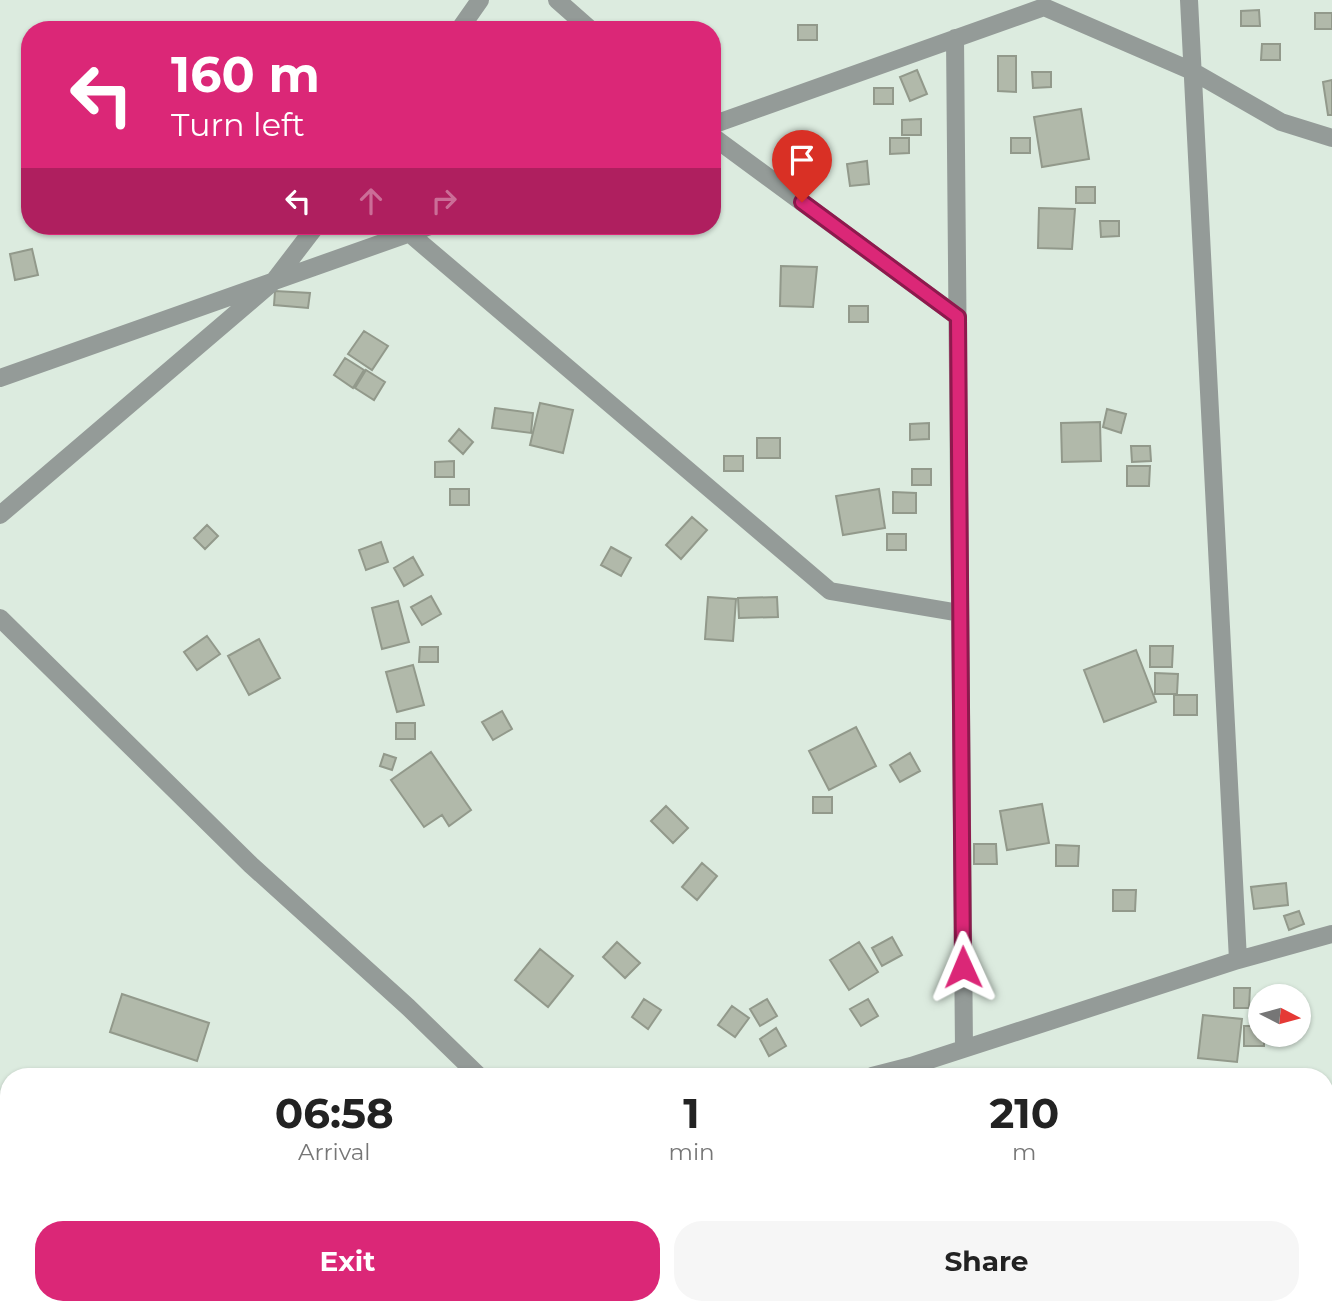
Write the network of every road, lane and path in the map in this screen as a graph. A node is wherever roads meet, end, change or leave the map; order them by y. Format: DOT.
graph roads {
  1 [pos="480,0"];
  2 [pos="558,0"];
  3 [pos="1189,0"];
  4 [pos="1040,4"];
  5 [pos="465,21"];
  6 [pos="581,21"];
  7 [pos="956,38"];
  8 [pos="1192,71"];
  9 [pos="721,122"];
  10 [pos="1332,138"];
  11 [pos="721,143"];
  12 [pos="309,235"];
  13 [pos="403,235"];
  14 [pos="411,235"];
  15 [pos="274,281"];
  16 [pos="958,317"];
  17 [pos="0,378"];
  18 [pos="0,515"];
  19 [pos="960,613"];
  20 [pos="0,618"];
  21 [pos="1332,934"];
  22 [pos="1238,960"];
  23 [pos="964,1049"];
  24 [pos="472,1068"];
  25 [pos="899,1068"];
  1 -- 5 [label="street"];
  2 -- 6 [label="street"];
  3 -- 8 [label="street"];
  4 -- 7 [label="street"];
  4 -- 8 [label="street"];
  7 -- 9 [label="street"];
  7 -- 16 [label="street"];
  8 -- 10 [label="street"];
  8 -- 22 [label="street"];
  11 -- 16 [label="street"];
  12 -- 15 [label="street"];
  13 -- 15 [label="street"];
  14 -- 19 [label="street"];
  15 -- 17 [label="street"];
  15 -- 18 [label="street"];
  16 -- 19 [label="street"];
  19 -- 23 [label="street"];
  20 -- 24 [label="street"];
  21 -- 22 [label="street"];
  22 -- 23 [label="street"];
  23 -- 25 [label="street"];
}
